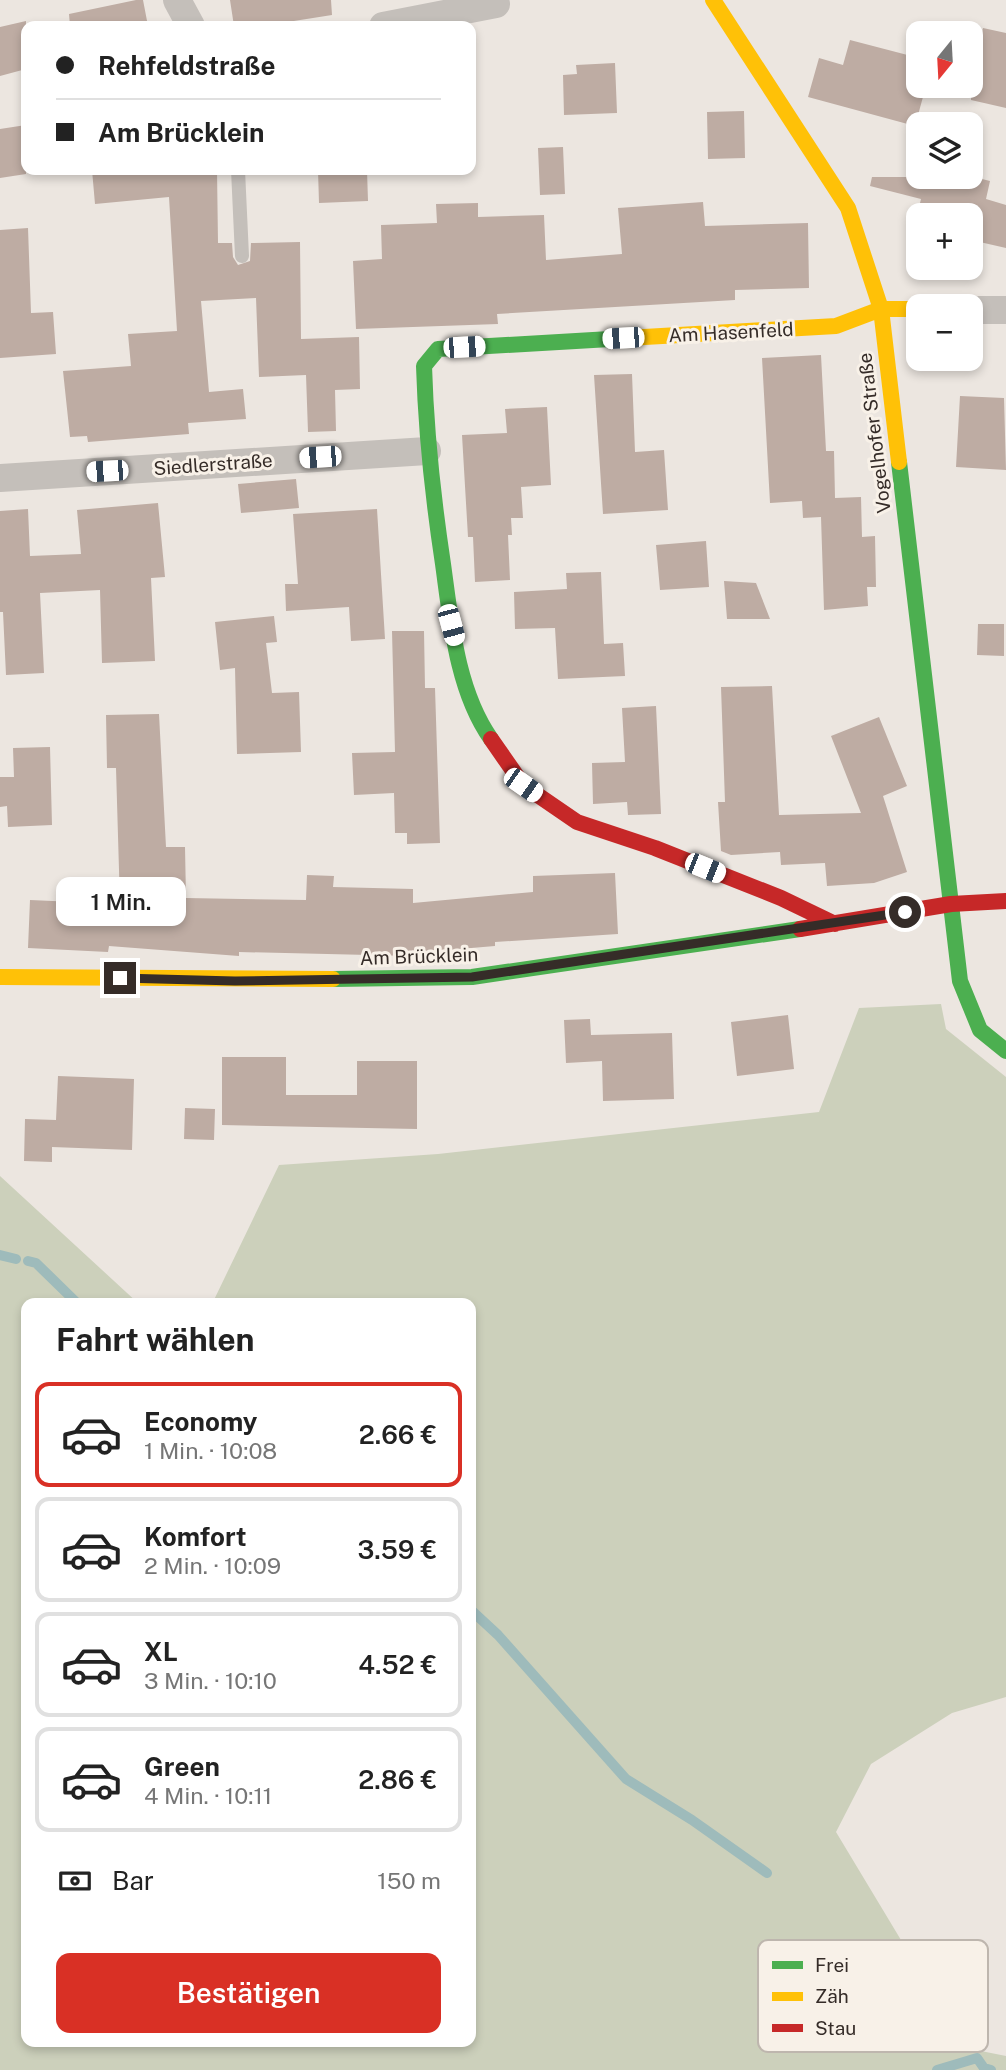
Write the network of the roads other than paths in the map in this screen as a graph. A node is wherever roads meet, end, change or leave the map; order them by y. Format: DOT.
graph roads {
  1 [pos="177,0"];
  2 [pos="725,3"];
  3 [pos="496,4"];
  4 [pos="188,21"];
  5 [pos="409,21"];
  6 [pos="238,175"];
  7 [pos="242,256"];
  8 [pos="881,309"];
  9 [pos="906,309"];
  10 [pos="983,310"];
  11 [pos="1006,310"];
  12 [pos="427,451"];
  13 [pos="0,478"];
  14 [pos="1006,901"];
  15 [pos="951,904"];
  16 [pos="835,924"];
  17 [pos="0,977"];
  18 [pos="1006,1051"];
  1 -- 4 [label="street"];
  2 -- 8 [label="street, Vogelhofer Straße"];
  3 -- 5 [label="street"];
  6 -- 7 [label="lane"];
  8 -- 9 [label="street, Am Hasenfeld"];
  8 -- 12 [label="street, Am Hasenfeld"];
  8 -- 15 [label="street, Vogelhofer Straße"];
  10 -- 11 [label="street"];
  12 -- 13 [label="street, Siedlerstraße"];
  12 -- 16 [label="street, Am Hasenfeld"];
  14 -- 15 [label="street, Am Brücklein"];
  15 -- 16 [label="street, Am Brücklein"];
  15 -- 18 [label="street, Vogelhofer Straße"];
  16 -- 17 [label="street, Am Brücklein"];
}
